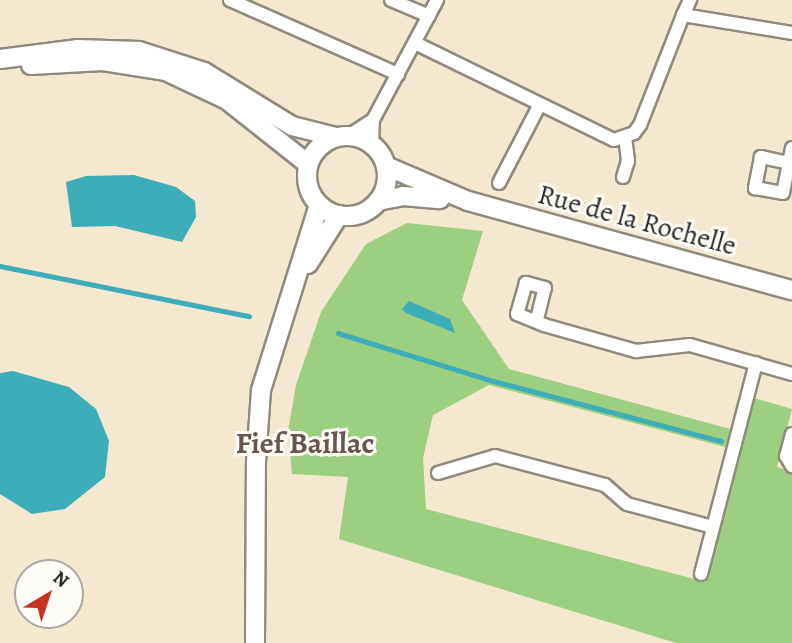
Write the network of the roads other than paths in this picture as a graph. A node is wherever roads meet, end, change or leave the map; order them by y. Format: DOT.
graph roads {
  1 [pos="230,0"];
  2 [pos="391,0"];
  3 [pos="437,0"];
  4 [pos="690,0"];
  5 [pos="683,15"];
  6 [pos="429,16"];
  7 [pos="792,33"];
  8 [pos="415,43"];
  9 [pos="0,59"];
  10 [pos="0,65"];
  11 [pos="398,74"];
  12 [pos="539,106"];
  13 [pos="373,120"];
  14 [pos="342,136"];
  15 [pos="625,138"];
  16 [pos="372,145"];
  17 [pos="792,148"];
  18 [pos="789,163"];
  19 [pos="308,164"];
  20 [pos="386,166"];
  21 [pos="623,177"];
  22 [pos="499,183"];
  23 [pos="378,201"];
  24 [pos="468,201"];
  25 [pos="319,205"];
  26 [pos="339,215"];
  27 [pos="297,282"];
  28 [pos="792,289"];
  29 [pos="537,320"];
  30 [pos="756,363"];
  31 [pos="792,373"];
  32 [pos="792,434"];
  33 [pos="792,466"];
  34 [pos="438,473"];
  35 [pos="713,527"];
  36 [pos="701,574"];
  37 [pos="255,643"];
  1 -- 11 [label="street"];
  2 -- 6 [label="street"];
  3 -- 6 [label="street"];
  4 -- 5 [label="street"];
  5 -- 7 [label="street"];
  5 -- 15 [label="street"];
  6 -- 8 [label="street"];
  8 -- 11 [label="street"];
  8 -- 12 [label="street"];
  9 -- 14 [label="main road"];
  10 -- 19 [label="main road"];
  11 -- 13 [label="street"];
  12 -- 15 [label="street"];
  12 -- 22 [label="street"];
  13 -- 14 [label="street"];
  13 -- 16 [label="street"];
  14 -- 16 [label="main road"];
  14 -- 19 [label="main road"];
  15 -- 21 [label="street"];
  16 -- 20 [label="main road"];
  17 -- 18 [label="street"];
  19 -- 25 [label="main road"];
  20 -- 23 [label="main road"];
  20 -- 24 [label="main road, Rue de la Rochelle"];
  23 -- 24 [label="main road, Rue de la Rochelle"];
  23 -- 26 [label="main road"];
  24 -- 28 [label="main road, Rue de la Rochelle"];
  25 -- 26 [label="main road"];
  25 -- 27 [label="main road"];
  26 -- 27 [label="main road"];
  27 -- 37 [label="main road"];
  29 -- 30 [label="street"];
  30 -- 31 [label="street"];
  30 -- 35 [label="street"];
  32 -- 33 [label="street"];
  34 -- 35 [label="street"];
  35 -- 36 [label="street"];
}
